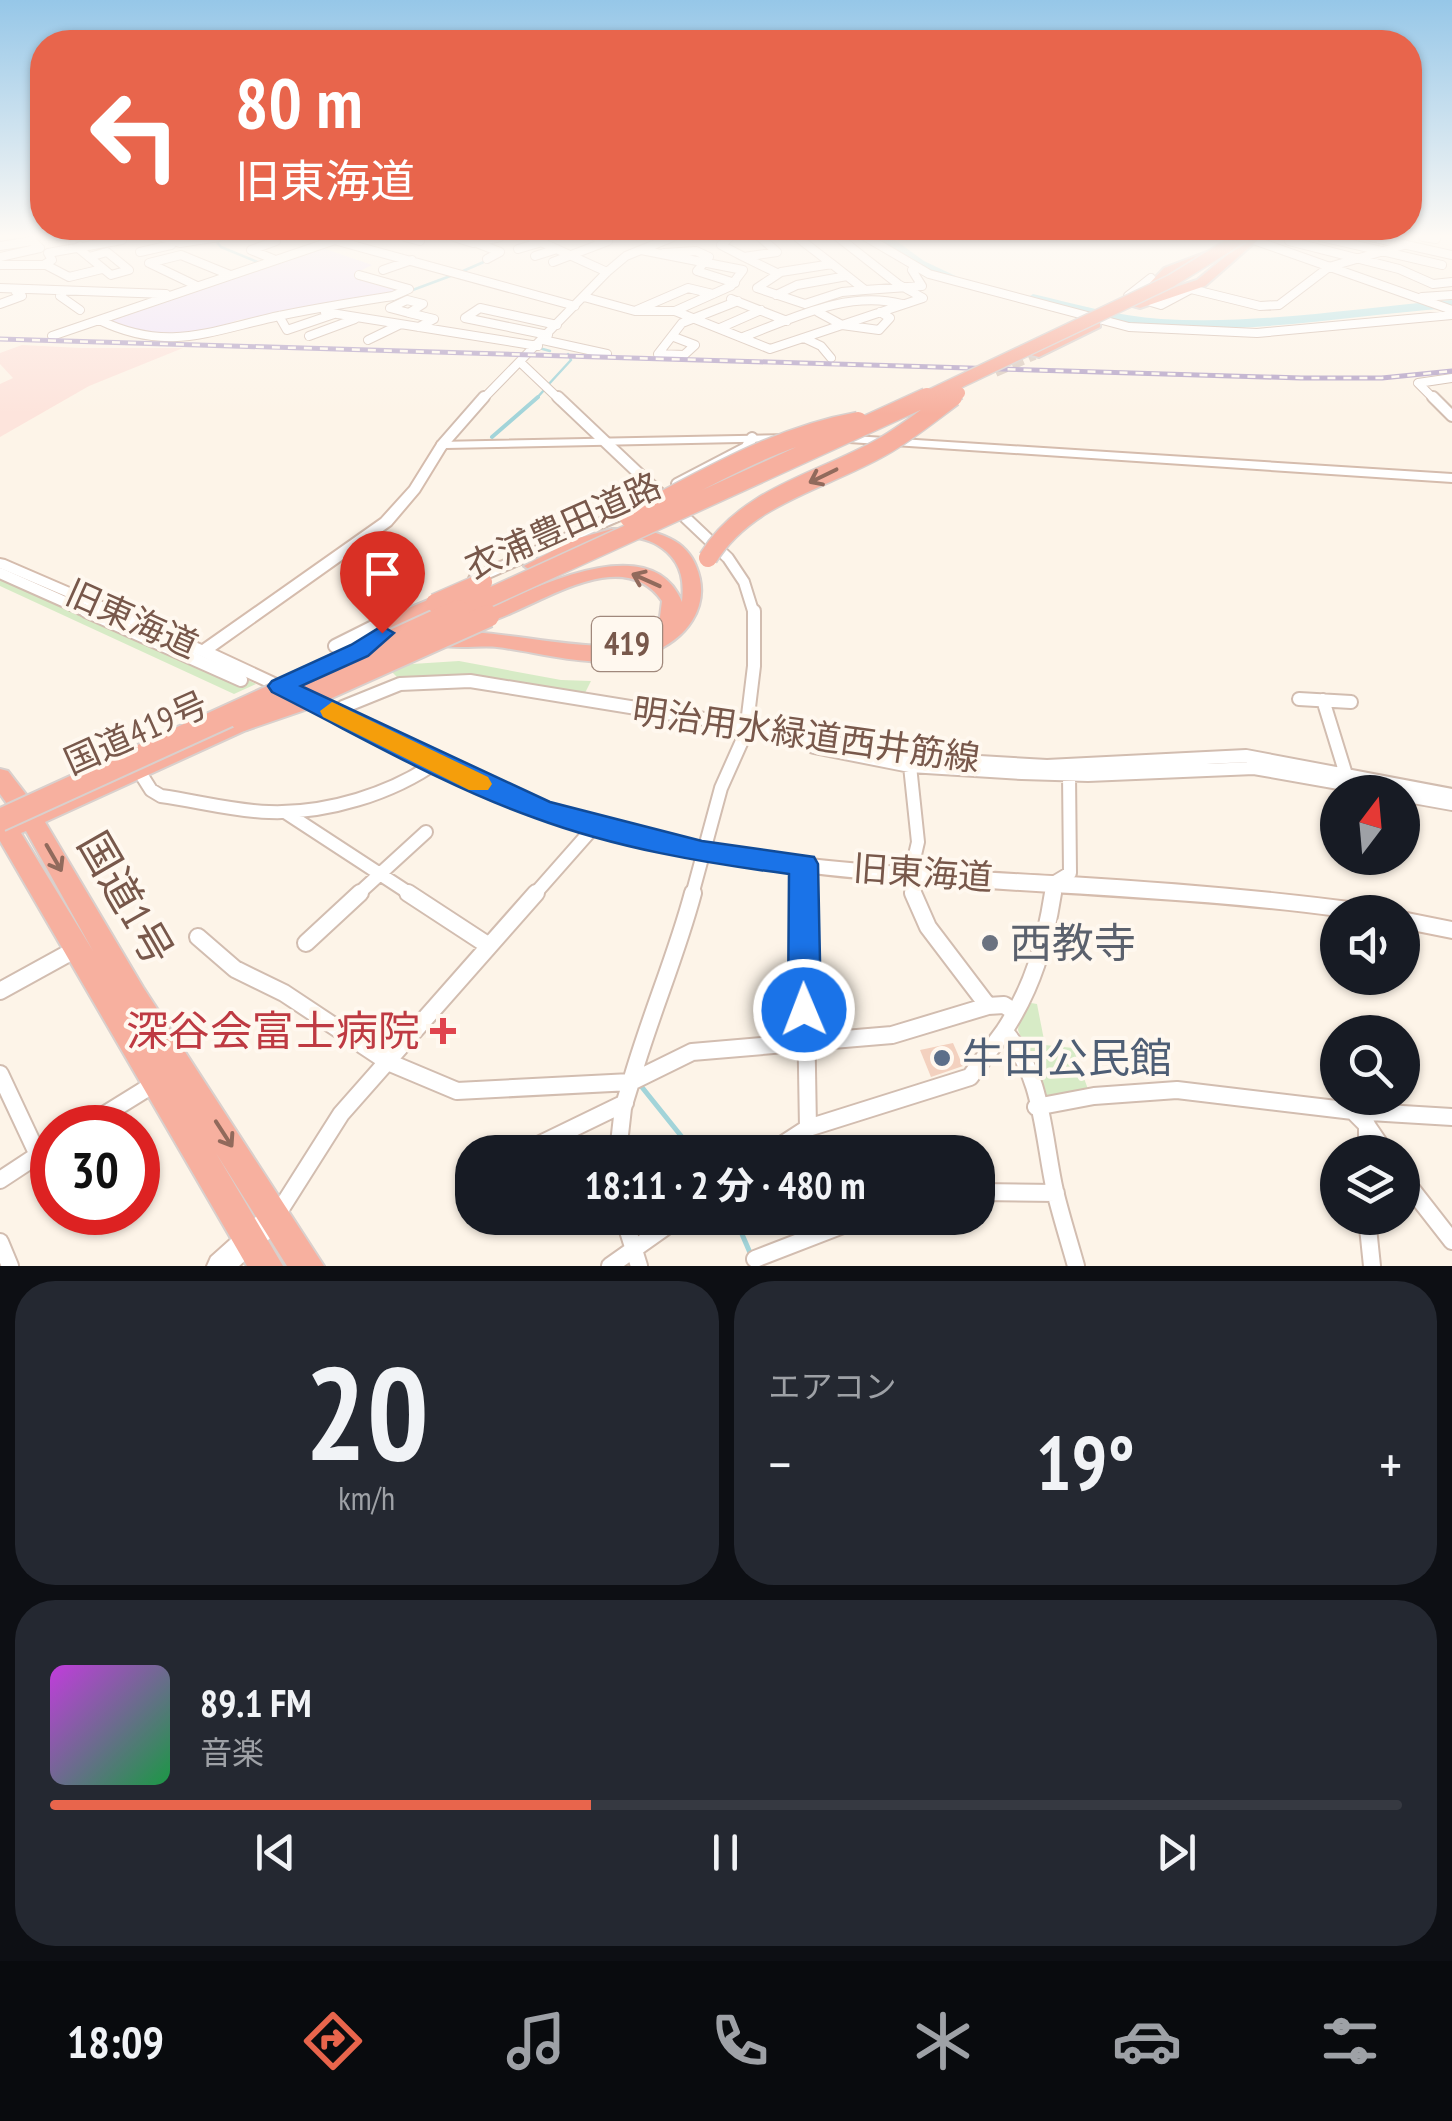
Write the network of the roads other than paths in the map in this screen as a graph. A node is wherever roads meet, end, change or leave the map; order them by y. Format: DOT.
graph roads {
  1 [pos="60,296"];
  2 [pos="120,296"];
  3 [pos="173,296"];
  4 [pos="393,296"];
  5 [pos="540,296"];
  6 [pos="669,296"];
  7 [pos="710,296"];
  8 [pos="722,296"];
  9 [pos="782,296"];
  10 [pos="829,296"];
  11 [pos="920,296"];
  12 [pos="1010,296"];
  13 [pos="1128,296"];
  14 [pos="1134,296"];
  15 [pos="1143,296"];
  16 [pos="1146,296"];
  17 [pos="1159,296"];
  18 [pos="1169,296"];
  19 [pos="1176,296"];
  20 [pos="1220,296"];
  21 [pos="1291,296"];
  22 [pos="1413,296"];
  23 [pos="1451,296"];
  24 [pos="584,297"];
  25 [pos="1419,298"];
  26 [pos="738,301"];
  27 [pos="1141,302"];
  28 [pos="804,304"];
  29 [pos="902,304"];
  30 [pos="575,306"];
  31 [pos="139,307"];
  32 [pos="80,310"];
  33 [pos="315,310"];
  34 [pos="675,310"];
  35 [pos="761,310"];
  36 [pos="635,311"];
  37 [pos="818,312"];
  38 [pos="880,312"];
  39 [pos="1452,312"];
  40 [pos="408,313"];
  41 [pos="335,314"];
  42 [pos="279,316"];
  43 [pos="803,316"];
  44 [pos="360,318"];
  45 [pos="696,318"];
  46 [pos="99,320"];
  47 [pos="788,321"];
  48 [pos="842,324"];
  49 [pos="400,325"];
  50 [pos="556,325"];
  51 [pos="417,328"];
  52 [pos="720,328"];
  53 [pos="52,336"];
  54 [pos="309,336"];
  55 [pos="674,337"];
  56 [pos="743,338"];
  57 [pos="804,338"];
  58 [pos="368,340"];
  59 [pos="543,340"];
  60 [pos="1035,353"];
  61 [pos="607,354"];
  62 [pos="831,358"];
  63 [pos="521,363"];
  64 [pos="1452,378"];
  65 [pos="969,385"];
  66 [pos="1452,416"];
  67 [pos="880,418"];
  68 [pos="752,438"];
  69 [pos="843,439"];
  70 [pos="606,443"];
  71 [pos="442,445"];
  72 [pos="1452,478"];
  73 [pos="660,494"];
  74 [pos="0,563"];
  75 [pos="0,573"];
  76 [pos="441,640"];
  77 [pos="335,646"];
  78 [pos="205,650"];
  79 [pos="360,650"];
  80 [pos="241,680"];
  81 [pos="290,691"];
  82 [pos="1299,698"];
  83 [pos="1324,700"];
  84 [pos="1351,702"];
  85 [pos="343,712"];
  86 [pos="211,726"];
  87 [pos="746,729"];
  88 [pos="1252,759"];
  89 [pos="438,761"];
  90 [pos="910,766"];
  91 [pos="140,772"];
  92 [pos="1068,774"];
  93 [pos="1322,775"];
  94 [pos="1346,775"];
  95 [pos="0,776"];
  96 [pos="1420,791"];
  97 [pos="1452,795"];
  98 [pos="1420,798"];
  99 [pos="1452,804"];
  100 [pos="284,812"];
  101 [pos="7,821"];
  102 [pos="594,827"];
  103 [pos="426,832"];
  104 [pos="702,852"];
  105 [pos="804,864"];
  106 [pos="910,872"];
  107 [pos="380,875"];
  108 [pos="1055,882"];
  109 [pos="1320,905"];
  110 [pos="1420,924"];
  111 [pos="1452,930"];
  112 [pos="198,938"];
  113 [pos="306,942"];
  114 [pos="489,946"];
  115 [pos="78,948"];
  116 [pos="0,991"];
  117 [pos="988,1006"];
  118 [pos="1016,1012"];
  119 [pos="1004,1031"];
  120 [pos="806,1041"];
  121 [pos="388,1062"];
  122 [pos="0,1074"];
  123 [pos="632,1082"];
  124 [pos="154,1084"];
  125 [pos="624,1103"];
  126 [pos="120,1105"];
  127 [pos="1320,1106"];
  128 [pos="1036,1107"];
  129 [pos="1358,1115"];
  130 [pos="1420,1115"];
  131 [pos="1452,1117"];
  132 [pos="30,1125"];
  133 [pos="1367,1125"];
  134 [pos="808,1128"];
  135 [pos="559,1135"];
  136 [pos="620,1135"];
  137 [pos="798,1135"];
  138 [pos="1367,1135"];
  139 [pos="1374,1135"];
  140 [pos="30,1160"];
  141 [pos="0,1180"];
  142 [pos="995,1192"];
  143 [pos="1056,1193"];
  144 [pos="1420,1200"];
  145 [pos="277,1215"];
  146 [pos="660,1235"];
  147 [pos="817,1235"];
  148 [pos="1369,1235"];
  149 [pos="1452,1241"];
  150 [pos="0,1242"];
  151 [pos="259,1253"];
  152 [pos="636,1258"];
  153 [pos="754,1259"];
  154 [pos="10,1266"];
  155 [pos="220,1266"];
  156 [pos="307,1266"];
  157 [pos="610,1266"];
  158 [pos="1076,1266"];
  159 [pos="1372,1266"];
  1 -- 32 [label="street"];
  2 -- 31 [label="street"];
  3 -- 31 [label="street"];
  4 -- 33 [label="street"];
  5 -- 30 [label="street"];
  6 -- 36 [label="street"];
  7 -- 34 [label="street"];
  8 -- 26 [label="street"];
  9 -- 28 [label="street"];
  10 -- 28 [label="street"];
  11 -- 29 [label="street"];
  12 -- 39 [label="street"];
  13 -- 27 [label="street"];
  14 -- 60 [label="highway, 衣浦豊田道路 / 419, bridge"];
  15 -- 60 [label="highway, 衣浦豊田道路 / 419, bridge"];
  16 -- 27 [label="highway, 419"];
  17 -- 27 [label="highway, 419"];
  18 -- 60 [label="highway, 衣浦豊田道路 / 419"];
  19 -- 27 [label="street"];
  20 -- 21 [label="street"];
  22 -- 25 [label="street"];
  23 -- 25 [label="street"];
  24 -- 30 [label="street"];
  24 -- 36 [label="street"];
  25 -- 39 [label="street"];
  26 -- 35 [label="street"];
  26 -- 45 [label="street"];
  27 -- 60 [label="highway, 419, bridge"];
  28 -- 43 [label="street"];
  29 -- 37 [label="street"];
  29 -- 38 [label="street"];
  30 -- 50 [label="street"];
  31 -- 46 [label="street"];
  33 -- 41 [label="street"];
  33 -- 42 [label="street"];
  34 -- 36 [label="street"];
  34 -- 45 [label="street"];
  35 -- 47 [label="street"];
  35 -- 52 [label="street"];
  37 -- 43 [label="street"];
  37 -- 48 [label="street"];
  38 -- 48 [label="street"];
  38 -- 48 [label="street"];
  40 -- 51 [label="street"];
  41 -- 42 [label="street"];
  41 -- 44 [label="street"];
  42 -- 46 [label="street"];
  43 -- 47 [label="street"];
  44 -- 49 [label="street"];
  44 -- 54 [label="street"];
  45 -- 52 [label="street"];
  45 -- 55 [label="street"];
  46 -- 53 [label="street"];
  47 -- 56 [label="street"];
  48 -- 57 [label="street"];
  49 -- 51 [label="street"];
  49 -- 58 [label="street"];
  50 -- 59 [label="street"];
  50 -- 59 [label="street"];
  51 -- 59 [label="street"];
  52 -- 56 [label="street"];
  56 -- 57 [label="street"];
  57 -- 62 [label="street"];
  59 -- 61 [label="street"];
  59 -- 63 [label="street"];
  60 -- 65 [label="highway, 衣浦豊田道路 / 419"];
  60 -- 67 [label="highway, 衣浦豊田道路 / 419, bridge"];
  63 -- 70 [label="street"];
  63 -- 71 [label="street"];
  64 -- 66 [label="street"];
  65 -- 69 [label="highway, 419"];
  65 -- 76 [label="highway, 衣浦豊田道路 / 419, one-way, bridge"];
  65 -- 86 [label="highway, 衣浦豊田道路 / 419, bridge"];
  67 -- 79 [label="highway, 衣浦豊田道路 / 419, bridge"];
  67 -- 86 [label="highway, 衣浦豊田道路 / 419, bridge"];
  68 -- 69 [label="street"];
  68 -- 70 [label="street"];
  68 -- 73 [label="street"];
  69 -- 72 [label="street"];
  70 -- 71 [label="street"];
  70 -- 73 [label="street"];
  71 -- 78 [label="street"];
  73 -- 77 [label="street"];
  73 -- 87 [label="street"];
  74 -- 78 [label="street, 旧東海道"];
  75 -- 80 [label="street"];
  76 -- 81 [label="highway, 419"];
  76 -- 86 [label="highway, 419, bridge"];
  78 -- 81 [label="street, 旧東海道"];
  79 -- 81 [label="highway, 衣浦豊田道路 / 419"];
  79 -- 86 [label="highway, 衣浦豊田道路 / 419, one-way, bridge"];
  81 -- 85 [label="street, 旧東海道"];
  81 -- 91 [label="highway, 国道419号 / 419"];
  81 -- 101 [label="highway, 国道419号 / 419"];
  82 -- 83 [label="street"];
  83 -- 84 [label="street"];
  83 -- 94 [label="street"];
  85 -- 87 [label="street, 明治用水緑道西井筋線"];
  85 -- 89 [label="street, 旧東海道"];
  86 -- 101 [label="highway, 衣浦豊田道路 / 419, bridge"];
  87 -- 88 [label="street, 明治用水緑道西井筋線"];
  87 -- 90 [label="street"];
  87 -- 104 [label="street"];
  88 -- 92 [label="street"];
  88 -- 93 [label="street"];
  89 -- 100 [label="street"];
  89 -- 102 [label="street, 旧東海道"];
  90 -- 92 [label="street"];
  90 -- 106 [label="street"];
  91 -- 100 [label="street"];
  91 -- 101 [label="highway, 国道419号 / 419"];
  92 -- 108 [label="street"];
  95 -- 101 [label="highway, 国道1号"];
  96 -- 97 [label="street"];
  98 -- 99 [label="street"];
  100 -- 107 [label="street"];
  101 -- 115 [label="highway, 国道1号"];
  101 -- 145 [label="highway, 国道1号, one-way"];
  102 -- 104 [label="street, 旧東海道"];
  102 -- 114 [label="street"];
  103 -- 107 [label="street"];
  104 -- 105 [label="street, 旧東海道"];
  104 -- 123 [label="street"];
  105 -- 106 [label="street, 旧東海道"];
  105 -- 120 [label="street"];
  106 -- 108 [label="street, 旧東海道"];
  106 -- 117 [label="street"];
  107 -- 113 [label="street"];
  107 -- 114 [label="street"];
  108 -- 109 [label="street, 旧東海道"];
  108 -- 118 [label="street"];
  110 -- 111 [label="street"];
  112 -- 121 [label="street"];
  114 -- 121 [label="street"];
  115 -- 116 [label="street"];
  115 -- 124 [label="highway, 国道1号"];
  117 -- 118 [label="street"];
  117 -- 120 [label="street"];
  118 -- 119 [label="street"];
  119 -- 128 [label="street"];
  119 -- 134 [label="street"];
  120 -- 123 [label="street"];
  120 -- 134 [label="street"];
  121 -- 123 [label="street"];
  121 -- 145 [label="street"];
  122 -- 132 [label="street"];
  123 -- 125 [label="street"];
  124 -- 126 [label="street"];
  124 -- 151 [label="highway, 国道1号"];
  125 -- 135 [label="street"];
  125 -- 136 [label="street"];
  127 -- 128 [label="street"];
  128 -- 143 [label="street"];
  129 -- 133 [label="street"];
  130 -- 131 [label="street"];
  133 -- 138 [label="street"];
  133 -- 139 [label="street"];
  134 -- 137 [label="street"];
  140 -- 141 [label="street"];
  142 -- 143 [label="street"];
  143 -- 158 [label="street"];
  144 -- 149 [label="street"];
  145 -- 151 [label="street"];
  145 -- 156 [label="highway, 国道1号"];
  146 -- 152 [label="street"];
  147 -- 153 [label="street"];
  148 -- 159 [label="street"];
  150 -- 154 [label="street"];
  151 -- 155 [label="street"];
  152 -- 157 [label="street"];
}
